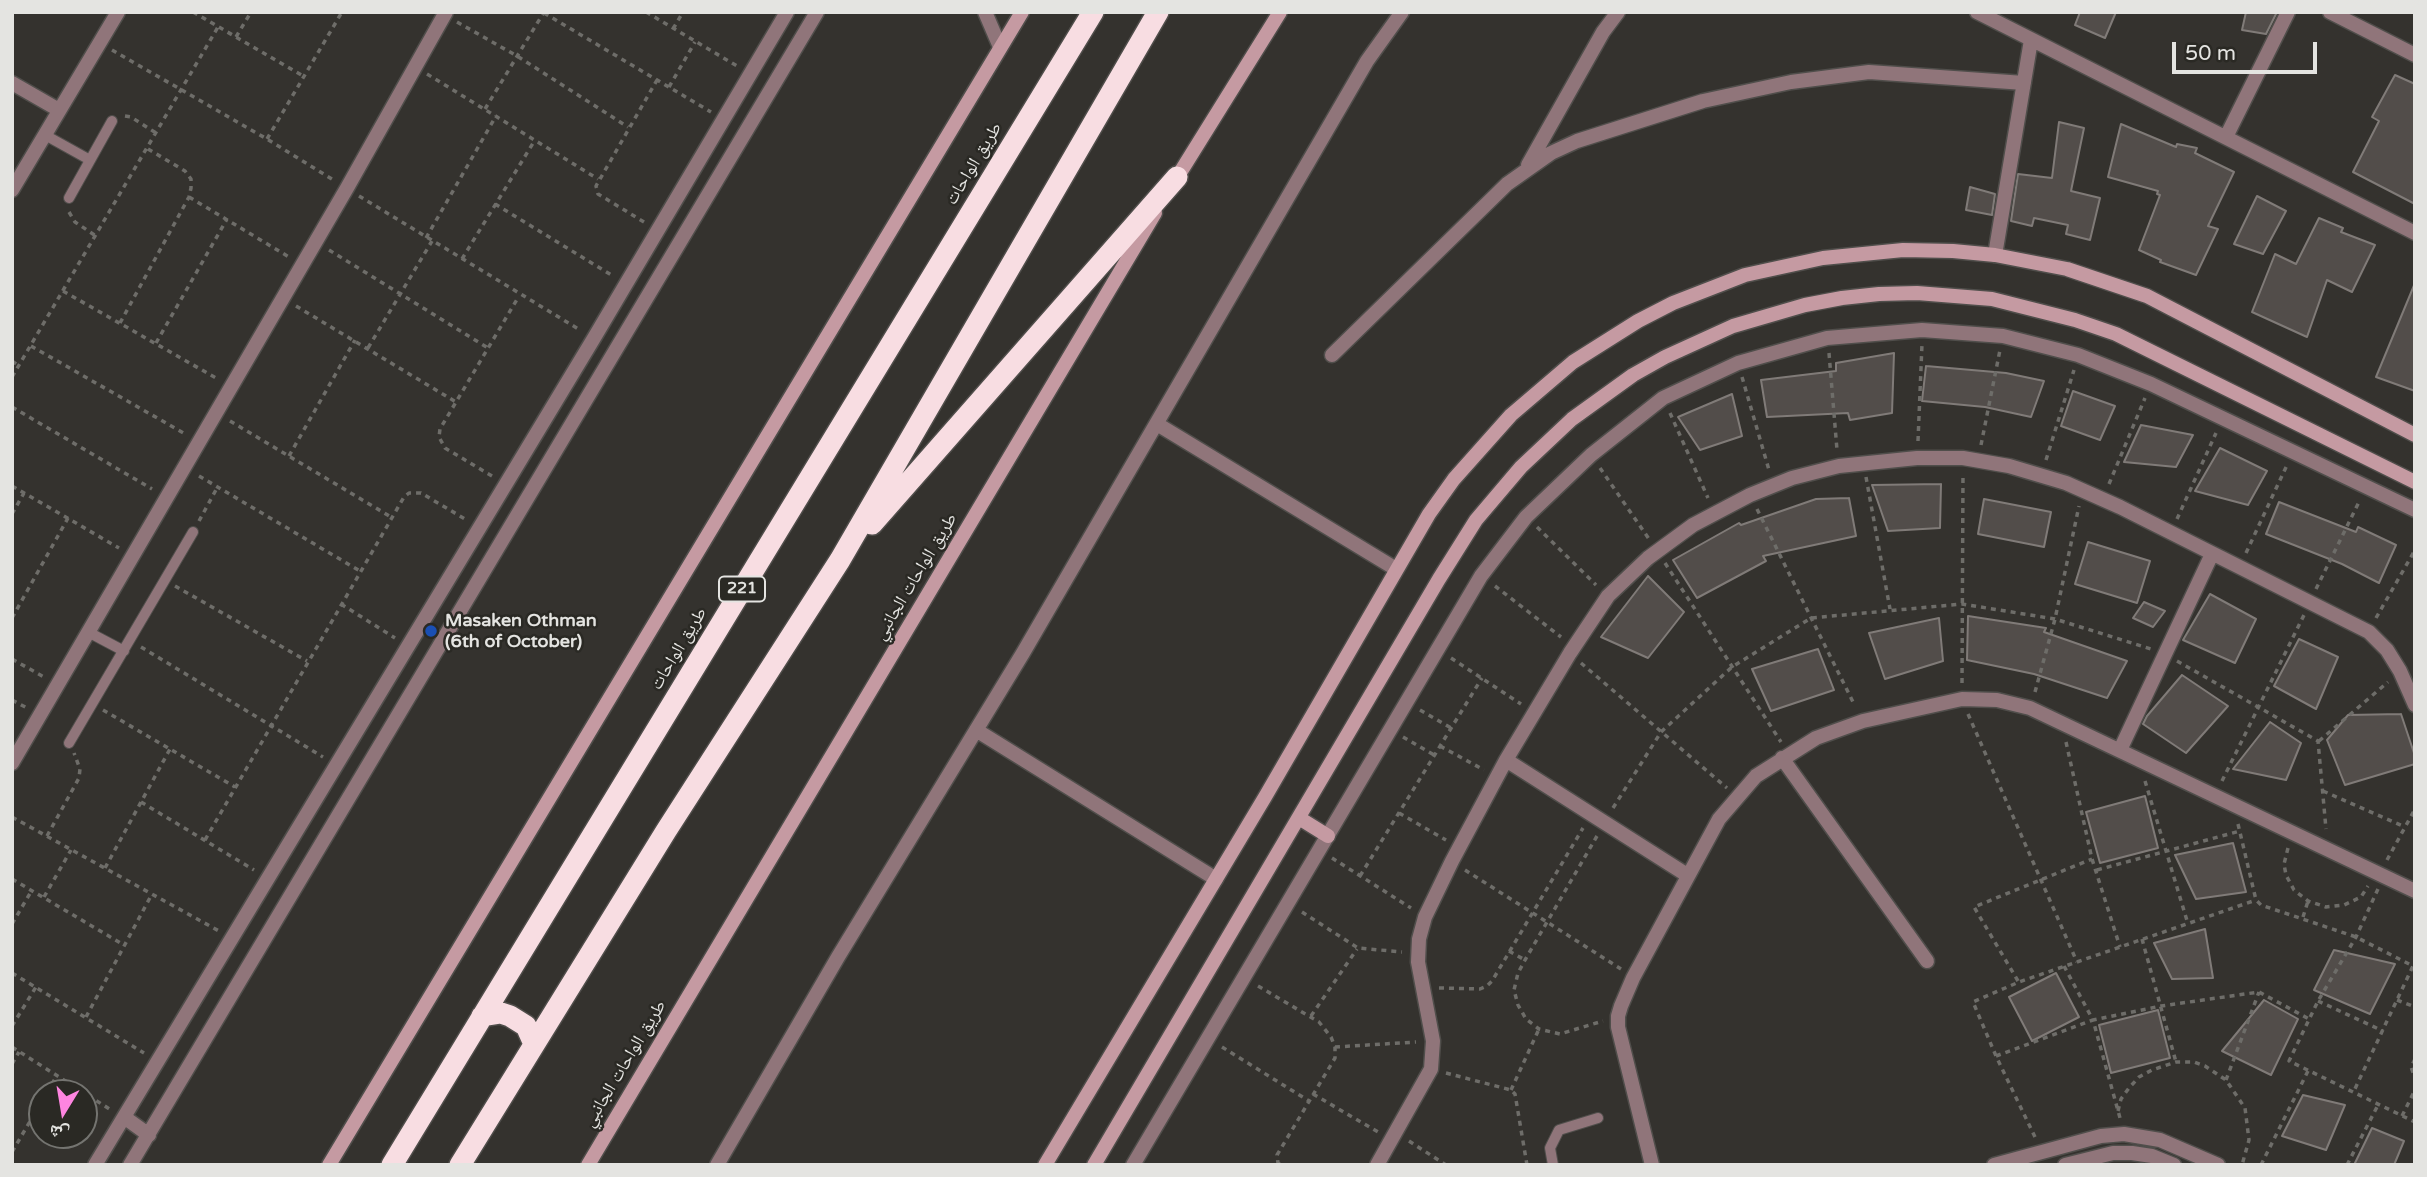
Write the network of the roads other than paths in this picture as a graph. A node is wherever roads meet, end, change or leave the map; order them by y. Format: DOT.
graph roads {
  1 [pos="118,12"];
  2 [pos="787,12"];
  3 [pos="817,12"];
  4 [pos="985,12"];
  5 [pos="1022,12"];
  6 [pos="1093,12"];
  7 [pos="1158,12"];
  8 [pos="1280,12"];
  9 [pos="1402,12"];
  10 [pos="1618,12"];
  11 [pos="1977,12"];
  12 [pos="2288,12"];
  13 [pos="2330,12"];
  14 [pos="444,13"];
  15 [pos="2031,40"];
  16 [pos="1000,47"];
  17 [pos="2413,53"];
  18 [pos="12,83"];
  19 [pos="2024,83"];
  20 [pos="59,110"];
  21 [pos="112,121"];
  22 [pos="45,135"];
  23 [pos="2226,137"];
  24 [pos="90,160"];
  25 [pos="1527,168"];
  26 [pos="1177,177"];
  27 [pos="12,190"];
  28 [pos="69,198"];
  29 [pos="2415,233"];
  30 [pos="1995,255"];
  31 [pos="618,297"];
  32 [pos="640,310"];
  33 [pos="1332,355"];
  34 [pos="1157,424"];
  35 [pos="2415,435"];
  36 [pos="2415,482"];
  37 [pos="2415,510"];
  38 [pos="193,532"];
  39 [pos="2212,554"];
  40 [pos="840,559"];
  41 [pos="1396,569"];
  42 [pos="90,633"];
  43 [pos="124,651"];
  44 [pos="2415,705"];
  45 [pos="976,730"];
  46 [pos="69,743"];
  47 [pos="2120,750"];
  48 [pos="1785,756"];
  49 [pos="1506,760"];
  50 [pos="12,763"];
  51 [pos="1299,818"];
  52 [pos="1328,836"];
  53 [pos="1687,875"];
  54 [pos="1216,879"];
  55 [pos="2415,891"];
  56 [pos="1927,961"];
  57 [pos="482,1016"];
  58 [pos="534,1044"];
  59 [pos="124,1117"];
  60 [pos="1598,1118"];
  61 [pos="149,1135"];
  62 [pos="2094,1161"];
  63 [pos="95,1165"];
  64 [pos="130,1165"];
  65 [pos="329,1165"];
  66 [pos="391,1165"];
  67 [pos="460,1165"];
  68 [pos="588,1165"];
  69 [pos="717,1165"];
  70 [pos="1045,1165"];
  71 [pos="1094,1165"];
  72 [pos="1133,1165"];
  73 [pos="1377,1165"];
  74 [pos="1553,1165"];
  75 [pos="1653,1165"];
  76 [pos="1994,1165"];
  77 [pos="2065,1165"];
  78 [pos="2174,1165"];
  79 [pos="2218,1165"];
  1 -- 20 [label="street"];
  2 -- 31 [label="street"];
  3 -- 32 [label="street"];
  4 -- 16 [label="street"];
  5 -- 16 [label="street"];
  6 -- 57 [label="highway, طريق الواحات / 221"];
  7 -- 40 [label="highway"];
  8 -- 26 [label="street, طريق الواحات الجانبي"];
  9 -- 34 [label="street"];
  10 -- 25 [label="street"];
  11 -- 15 [label="street"];
  12 -- 23 [label="street"];
  13 -- 17 [label="street"];
  14 -- 42 [label="street"];
  15 -- 19 [label="street"];
  15 -- 23 [label="street"];
  16 -- 65 [label="street"];
  18 -- 20 [label="street"];
  19 -- 25 [label="street"];
  19 -- 30 [label="street"];
  20 -- 22 [label="street"];
  21 -- 24 [label="lane"];
  22 -- 24 [label="lane"];
  22 -- 27 [label="street"];
  23 -- 29 [label="street"];
  24 -- 28 [label="lane"];
  25 -- 33 [label="street"];
  26 -- 40 [label="highway"];
  26 -- 68 [label="street, طريق الواحات الجانبي"];
  30 -- 35 [label="street"];
  30 -- 41 [label="street"];
  31 -- 32 [label="street"];
  31 -- 59 [label="street"];
  32 -- 61 [label="street"];
  34 -- 41 [label="street"];
  34 -- 45 [label="street"];
  36 -- 51 [label="street"];
  37 -- 52 [label="street"];
  38 -- 43 [label="lane"];
  39 -- 44 [label="street"];
  39 -- 47 [label="street"];
  39 -- 49 [label="street"];
  40 -- 58 [label="highway"];
  41 -- 54 [label="street"];
  42 -- 43 [label="lane"];
  42 -- 50 [label="street"];
  43 -- 46 [label="lane"];
  45 -- 54 [label="street"];
  45 -- 69 [label="street"];
  47 -- 48 [label="street"];
  47 -- 55 [label="street"];
  48 -- 53 [label="street"];
  48 -- 56 [label="street"];
  49 -- 53 [label="street"];
  49 -- 73 [label="street"];
  51 -- 52 [label="street"];
  51 -- 71 [label="street"];
  52 -- 72 [label="street"];
  53 -- 75 [label="street"];
  54 -- 70 [label="street"];
  57 -- 58 [label="highway"];
  57 -- 66 [label="highway, طريق الواحات / 221"];
  58 -- 67 [label="highway"];
  59 -- 61 [label="street"];
  59 -- 63 [label="street"];
  60 -- 74 [label="lane"];
  61 -- 64 [label="street"];
  62 -- 77 [label="street"];
  62 -- 78 [label="street"];
  76 -- 79 [label="street"];
}
